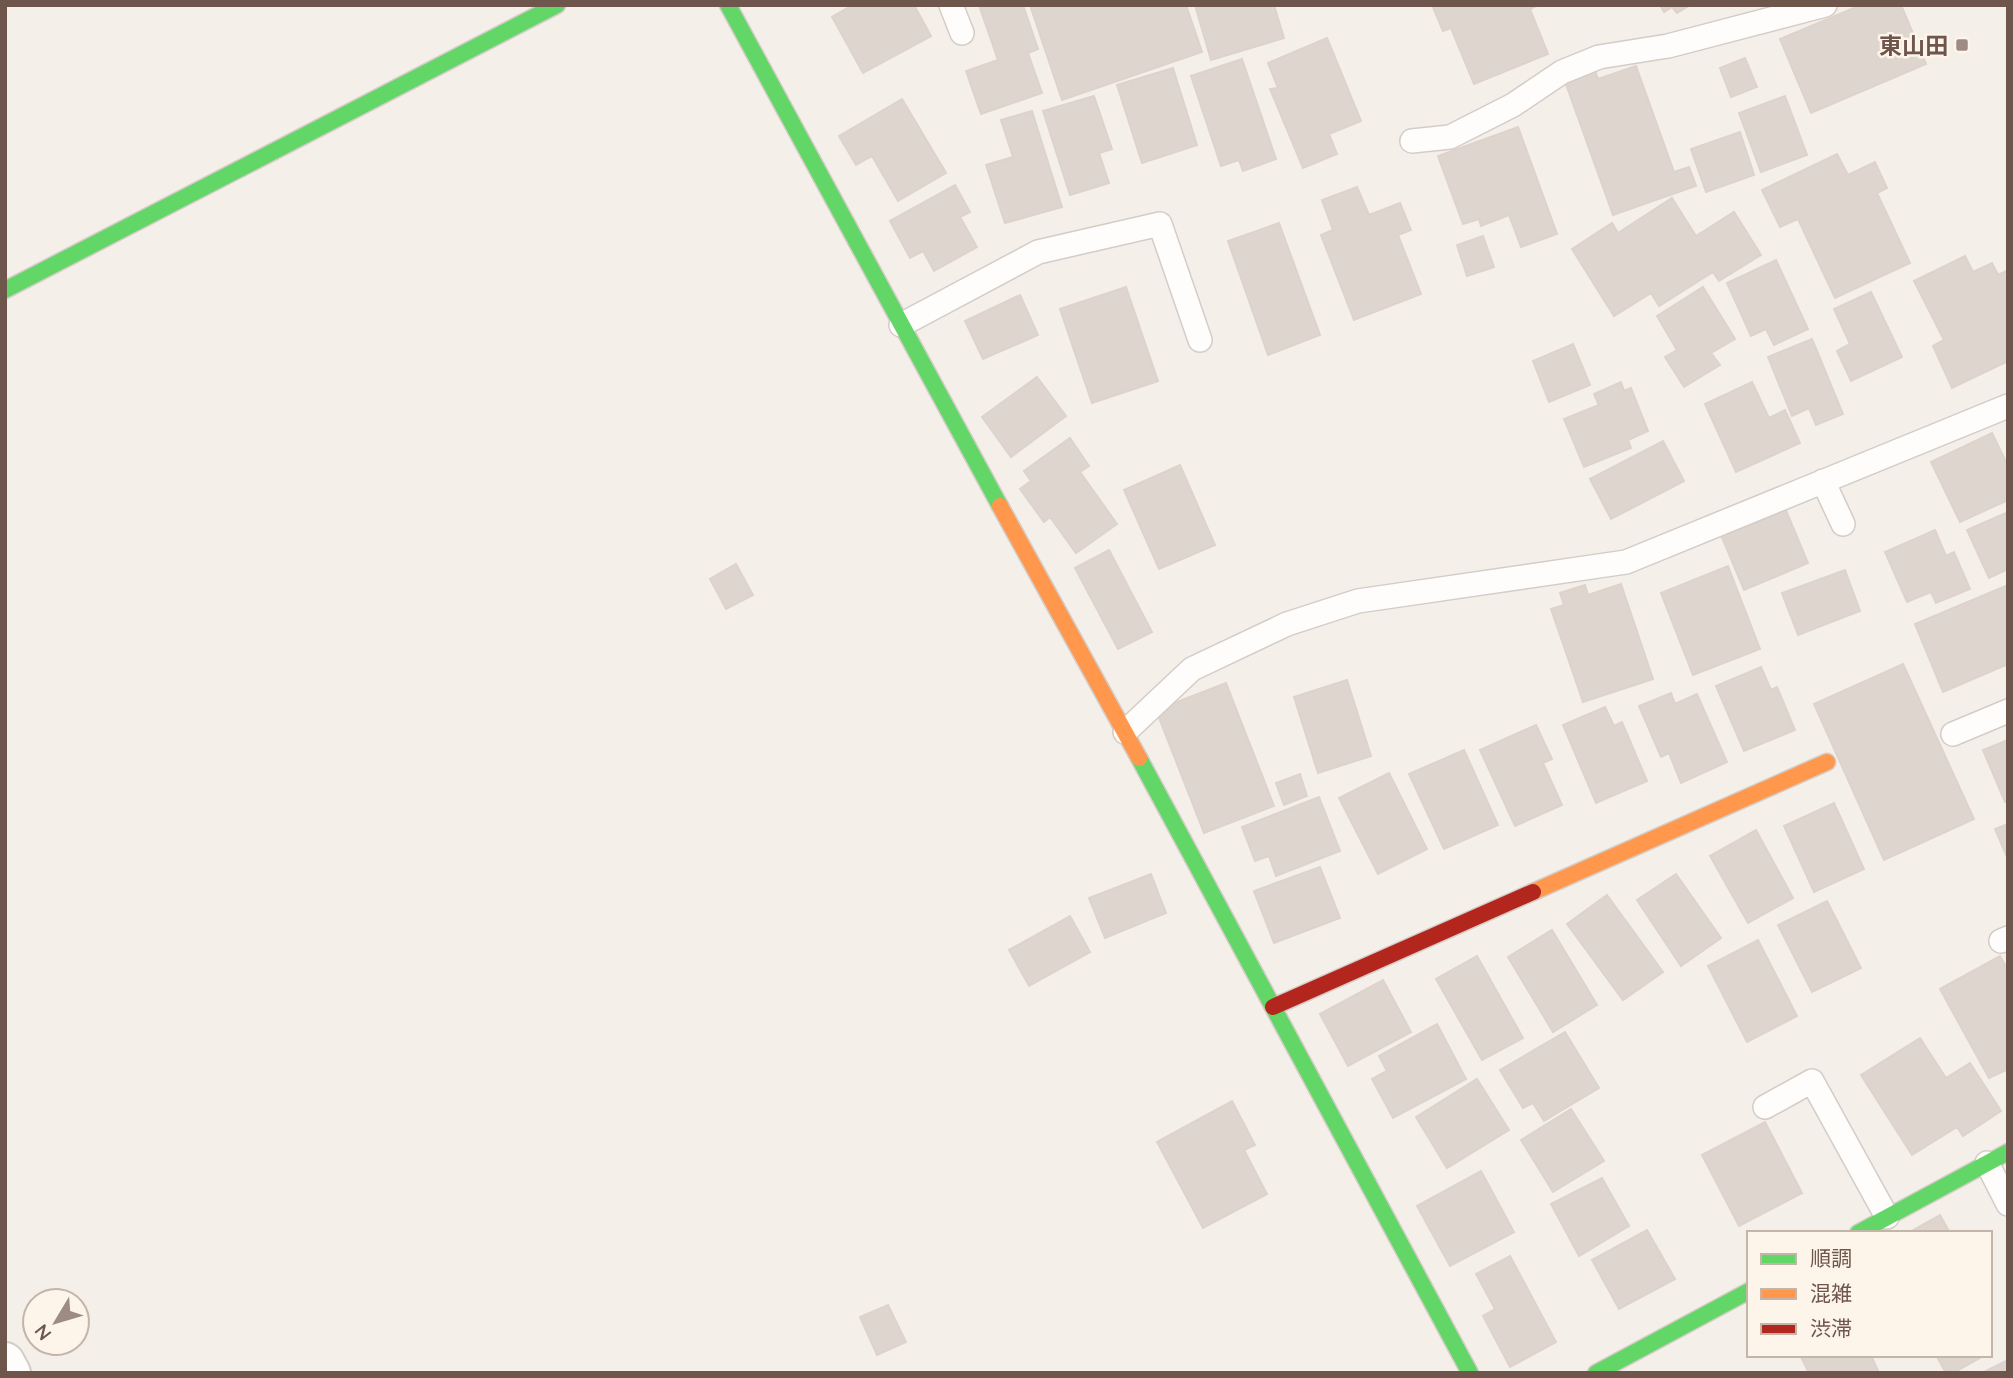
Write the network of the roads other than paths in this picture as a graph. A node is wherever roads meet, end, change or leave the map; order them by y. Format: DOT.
graph roads {
  1 [pos="557,5"];
  2 [pos="728,5"];
  3 [pos="951,5"];
  4 [pos="1825,5"];
  5 [pos="962,33"];
  6 [pos="1412,141"];
  7 [pos="5,290"];
  8 [pos="901,326"];
  9 [pos="1200,340"];
  10 [pos="2008,406"];
  11 [pos="1823,481"];
  12 [pos="1843,524"];
  13 [pos="2008,711"];
  14 [pos="1125,732"];
  15 [pos="1952,734"];
  16 [pos="1827,762"];
  17 [pos="1273,1007"];
  18 [pos="1765,1107"];
  19 [pos="2008,1152"];
  20 [pos="1987,1163"];
  21 [pos="2008,1204"];
  22 [pos="1887,1217"];
  23 [pos="1862,1231"];
  24 [pos="1747,1292"];
  25 [pos="5,1362"];
  26 [pos="11,1373"];
  27 [pos="1470,1373"];
  28 [pos="1596,1373"];
  1 -- 7 [label="street"];
  2 -- 8 [label="street"];
  3 -- 5 [label="lane"];
  4 -- 6 [label="lane"];
  8 -- 9 [label="lane"];
  8 -- 14 [label="street"];
  10 -- 11 [label="lane"];
  11 -- 12 [label="lane"];
  11 -- 14 [label="lane"];
  13 -- 15 [label="lane"];
  14 -- 17 [label="street"];
  16 -- 17 [label="street"];
  17 -- 27 [label="street"];
  18 -- 22 [label="lane"];
  19 -- 20 [label="street"];
  20 -- 21 [label="lane"];
  20 -- 22 [label="street"];
  22 -- 23 [label="street"];
  24 -- 28 [label="street"];
  25 -- 26 [label="street"];
}
